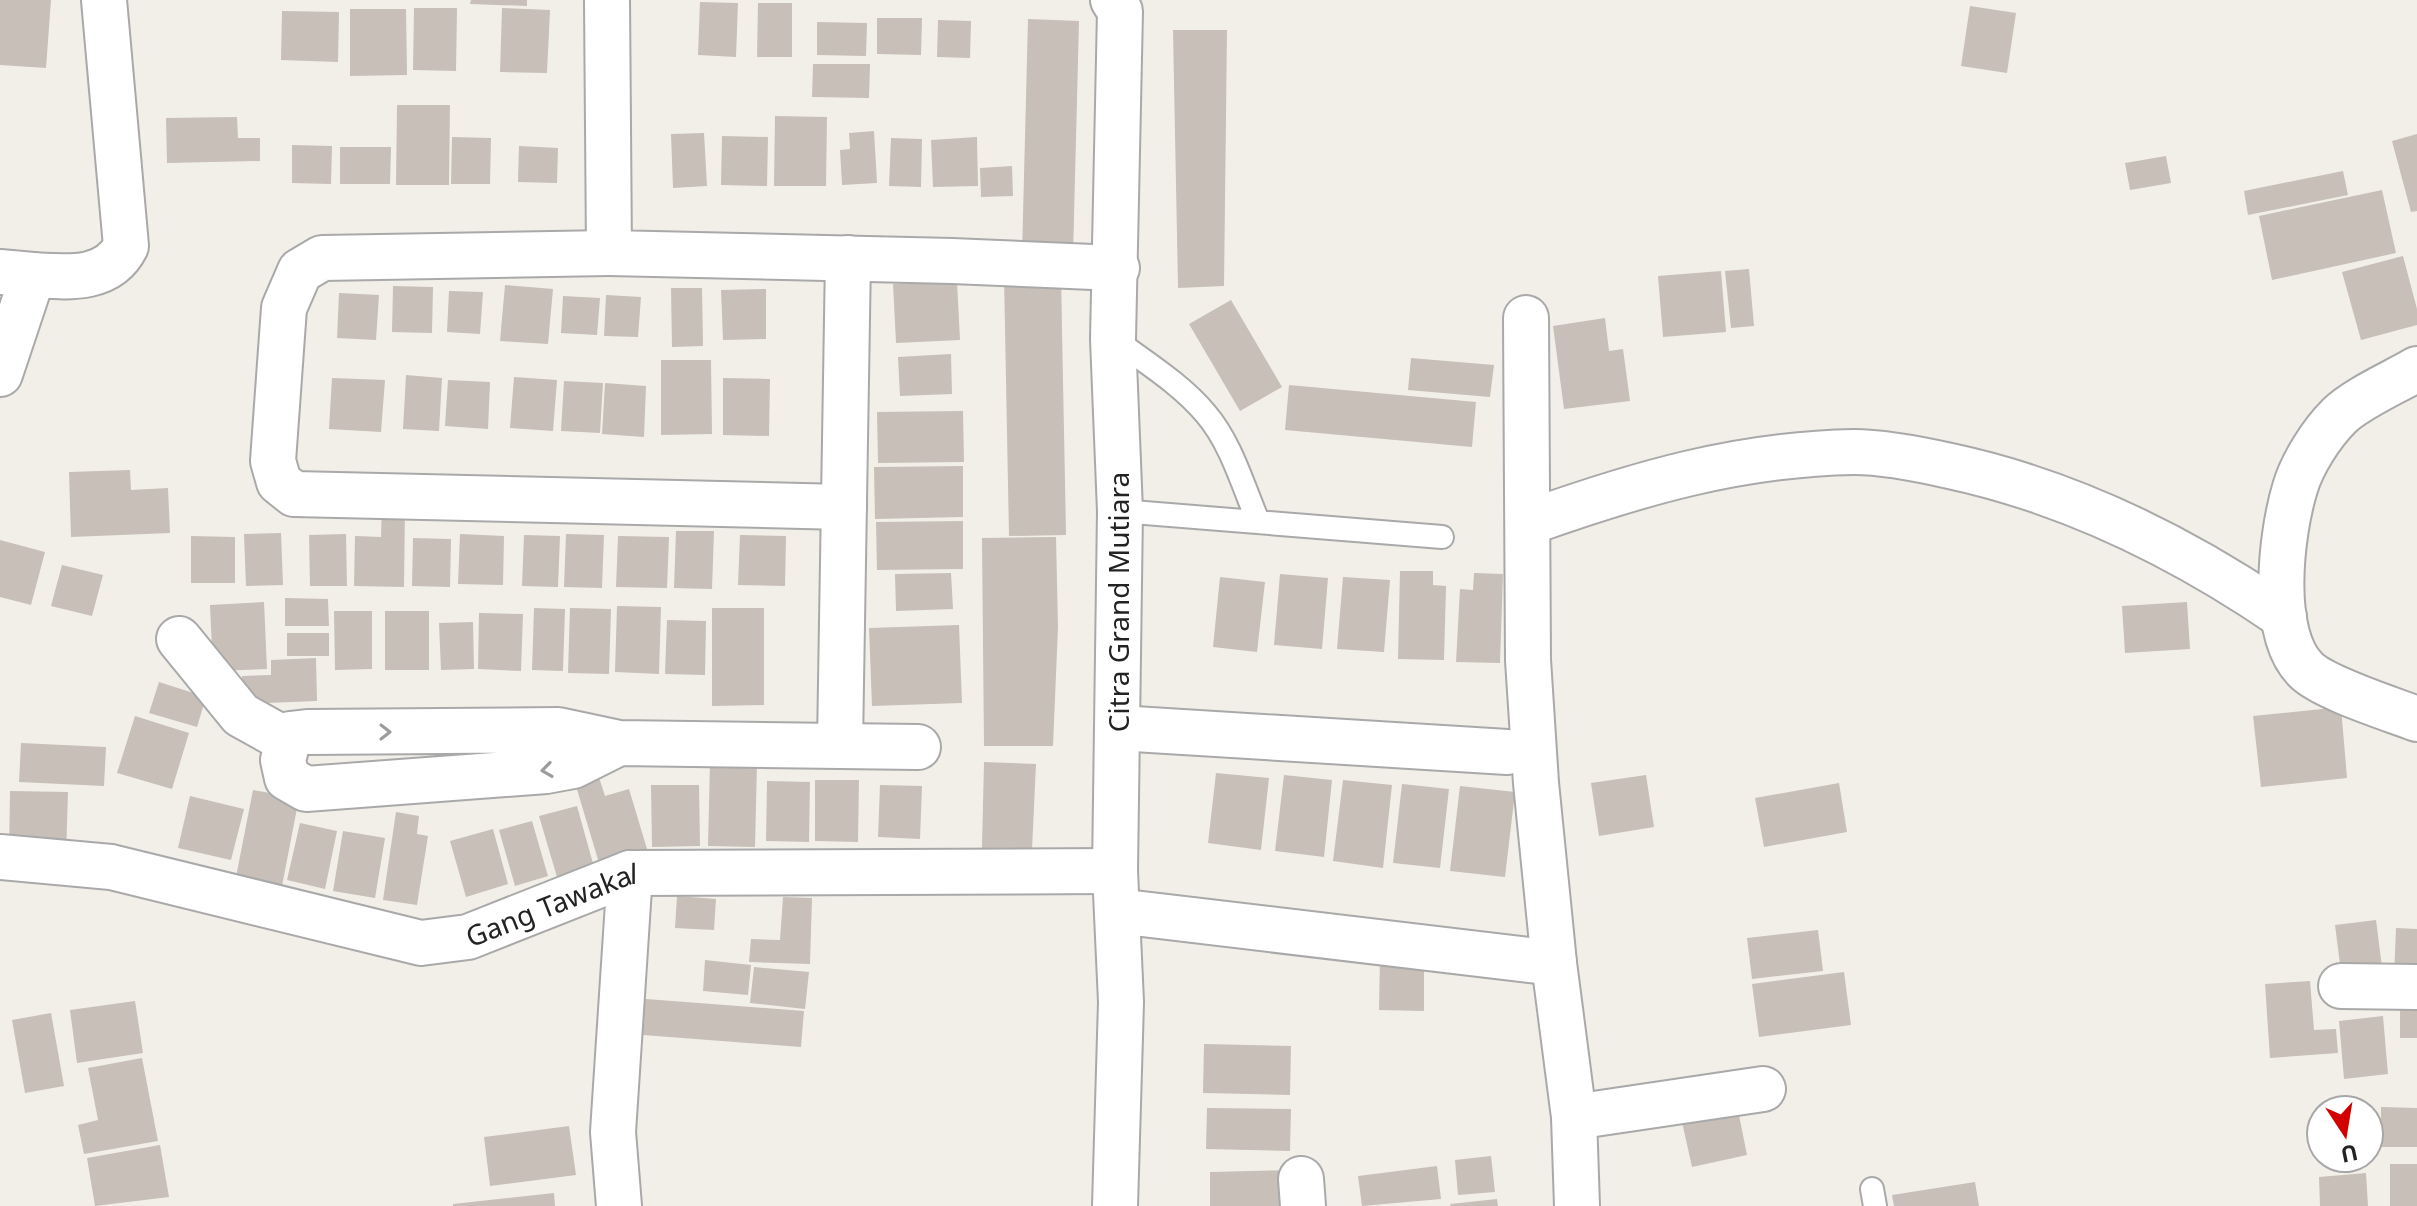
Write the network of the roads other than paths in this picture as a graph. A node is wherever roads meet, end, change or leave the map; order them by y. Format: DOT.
graph roads {
  1 [pos="104,0"];
  2 [pos="607,0"];
  3 [pos="1113,0"];
  4 [pos="609,253"];
  5 [pos="848,258"];
  6 [pos="1117,268"];
  7 [pos="16,273"];
  8 [pos="1526,318"];
  9 [pos="1113,339"];
  10 [pos="2417,369"];
  11 [pos="0,374"];
  12 [pos="844,507"];
  13 [pos="1120,511"];
  14 [pos="1258,521"];
  15 [pos="1530,522"];
  16 [pos="1442,537"];
  17 [pos="2284,617"];
  18 [pos="179,639"];
  19 [pos="2417,719"];
  20 [pos="1118,728"];
  21 [pos="840,744"];
  22 [pos="918,747"];
  23 [pos="1507,752"];
  24 [pos="0,857"];
  25 [pos="630,873"];
  26 [pos="1116,891"];
  27 [pos="1554,963"];
  28 [pos="2341,986"];
  29 [pos="2417,987"];
  30 [pos="1763,1089"];
  31 [pos="1574,1117"];
  32 [pos="619,1206"];
  33 [pos="1115,1206"];
  34 [pos="1577,1206"];
  1 -- 7 [label="street"];
  2 -- 4 [label="street"];
  3 -- 6 [label="street, Citra Grand Mutiara"];
  4 -- 5 [label="street"];
  4 -- 12 [label="street"];
  5 -- 6 [label="street"];
  5 -- 12 [label="street"];
  6 -- 9 [label="street, Citra Grand Mutiara"];
  7 -- 11 [label="street"];
  8 -- 15 [label="street"];
  9 -- 13 [label="street, Citra Grand Mutiara"];
  9 -- 14 [label="lane"];
  10 -- 17 [label="street"];
  12 -- 21 [label="street"];
  13 -- 14 [label="lane"];
  13 -- 20 [label="street, Citra Grand Mutiara"];
  14 -- 16 [label="lane"];
  15 -- 17 [label="street"];
  15 -- 27 [label="street"];
  17 -- 19 [label="street"];
  18 -- 21 [label="street"];
  20 -- 23 [label="street"];
  20 -- 26 [label="street, Citra Grand Mutiara"];
  21 -- 22 [label="street"];
  24 -- 25 [label="street, Gang Tawakal"];
  25 -- 26 [label="street, Gang Tawakal"];
  25 -- 32 [label="street"];
  26 -- 27 [label="street, Gang Tawakal"];
  26 -- 33 [label="street, Citra Grand Mutiara"];
  27 -- 31 [label="street"];
  28 -- 29 [label="street"];
  30 -- 31 [label="street"];
  31 -- 34 [label="street"];
}
